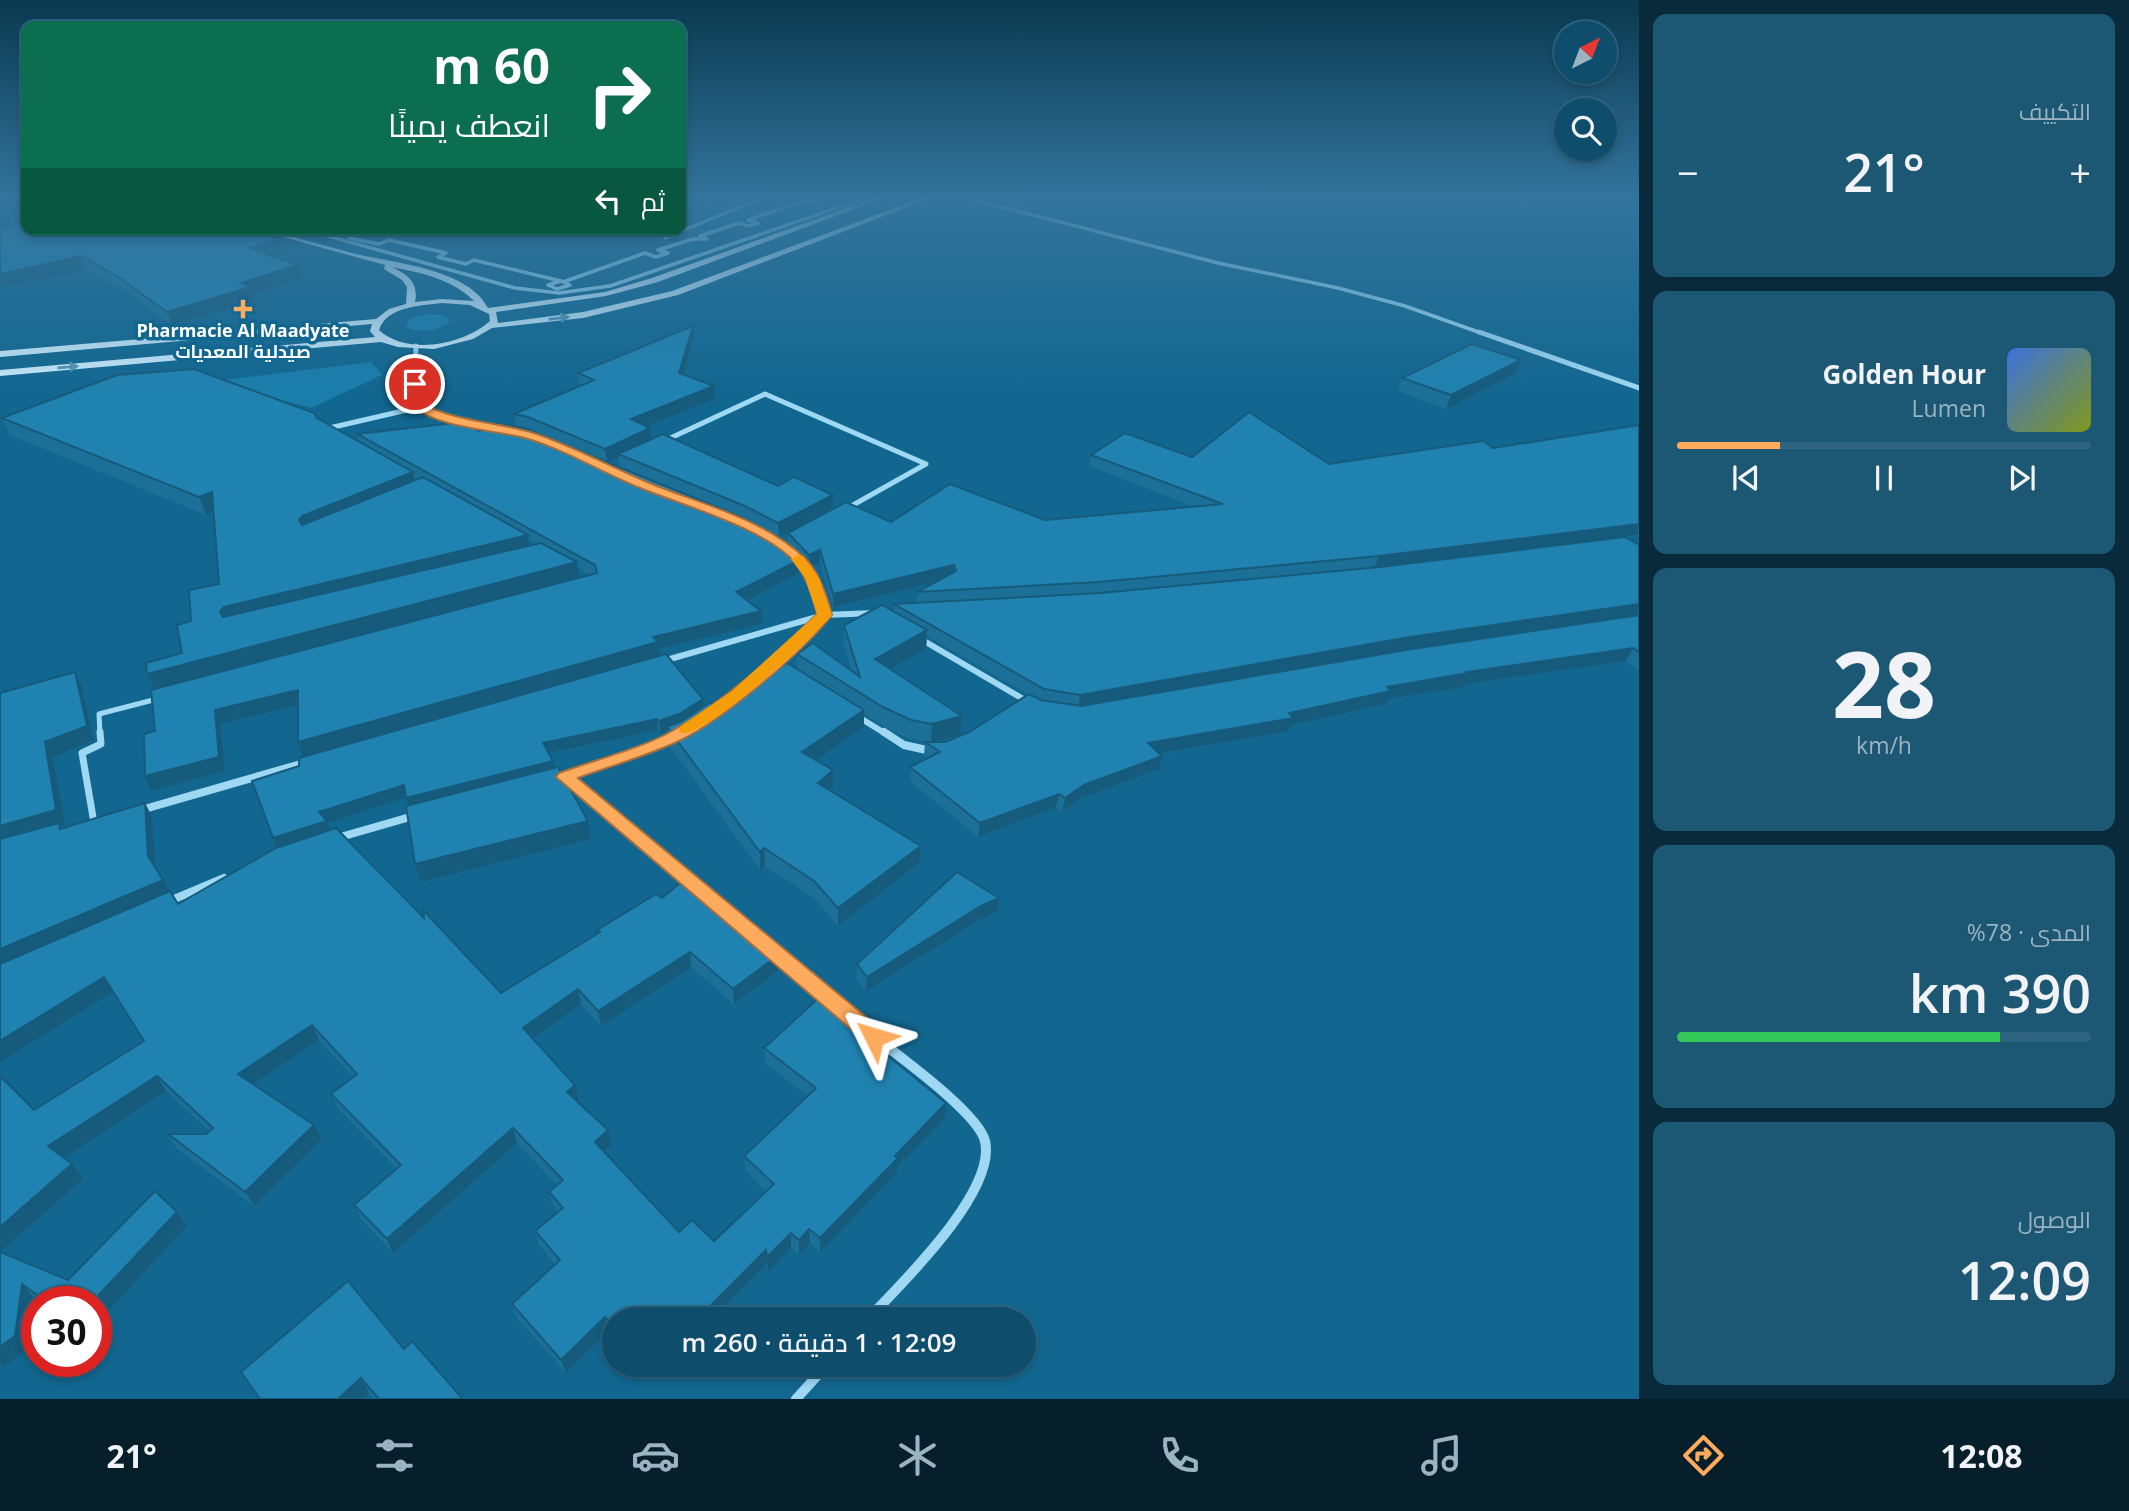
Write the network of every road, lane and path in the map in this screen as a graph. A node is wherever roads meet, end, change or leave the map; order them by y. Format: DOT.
graph roads {
  1 [pos="377,262"];
  2 [pos="382,262"];
  3 [pos="422,262"];
  4 [pos="483,262"];
  5 [pos="618,262"];
  6 [pos="679,262"];
  7 [pos="704,262"];
  8 [pos="757,262"];
  9 [pos="1215,262"];
  10 [pos="409,306"];
  11 [pos="487,308"];
  12 [pos="378,321"];
  13 [pos="491,326"];
  14 [pos="382,339"];
  15 [pos="416,346"];
  16 [pos="0,354"];
  17 [pos="0,373"];
  18 [pos="1639,388"];
  19 [pos="420,407"];
  20 [pos="506,429"];
  21 [pos="337,439"];
  22 [pos="655,446"];
  23 [pos="841,510"];
  24 [pos="788,550"];
  25 [pos="824,615"];
  26 [pos="889,616"];
  27 [pos="911,634"];
  28 [pos="652,664"];
  29 [pos="774,664"];
  30 [pos="785,671"];
  31 [pos="166,696"];
  32 [pos="1026,701"];
  33 [pos="1016,706"];
  34 [pos="843,708"];
  35 [pos="1040,708"];
  36 [pos="710,715"];
  37 [pos="686,730"];
  38 [pos="942,752"];
  39 [pos="320,759"];
  40 [pos="565,777"];
  41 [pos="552,780"];
  42 [pos="134,812"];
  43 [pos="420,814"];
  44 [pos="108,820"];
  45 [pos="94,823"];
  46 [pos="83,827"];
  47 [pos="330,840"];
  48 [pos="229,877"];
  49 [pos="153,908"];
  50 [pos="851,1017"];
  51 [pos="862,1026"];
  52 [pos="879,1307"];
  53 [pos="816,1377"];
  54 [pos="796,1399"];
  1 -- 10 [label="main road"];
  2 -- 11 [label="main road"];
  3 -- 6 [label="street"];
  4 -- 5 [label="street"];
  7 -- 11 [label="main road"];
  13 -- 8 [label="main road, one-way"];
  9 -- 18 [label="street"];
  10 -- 11 [label="main road"];
  10 -- 12 [label="main road"];
  11 -- 13 [label="main road"];
  12 -- 14 [label="main road"];
  12 -- 16 [label="main road"];
  13 -- 15 [label="main road"];
  14 -- 15 [label="main road"];
  17 -- 14 [label="main road, one-way"];
  15 -- 19 [label="street"];
  19 -- 20 [label="street"];
  19 -- 21 [label="street"];
  22 -- 23 [label="street"];
  24 -- 25 [label="street"];
  25 -- 26 [label="street"];
  25 -- 28 [label="street"];
  25 -- 29 [label="street"];
  27 -- 32 [label="street"];
  29 -- 30 [label="street"];
  29 -- 36 [label="street"];
  31 -- 45 [label="street"];
  32 -- 33 [label="street"];
  32 -- 35 [label="street"];
  34 -- 38 [label="street"];
  37 -- 40 [label="street"];
  39 -- 42 [label="street"];
  40 -- 41 [label="street"];
  40 -- 50 [label="street"];
  43 -- 47 [label="street"];
  44 -- 45 [label="street"];
  45 -- 46 [label="street"];
  48 -- 49 [label="street"];
  51 -- 52 [label="street"];
  53 -- 54 [label="street"];
}
